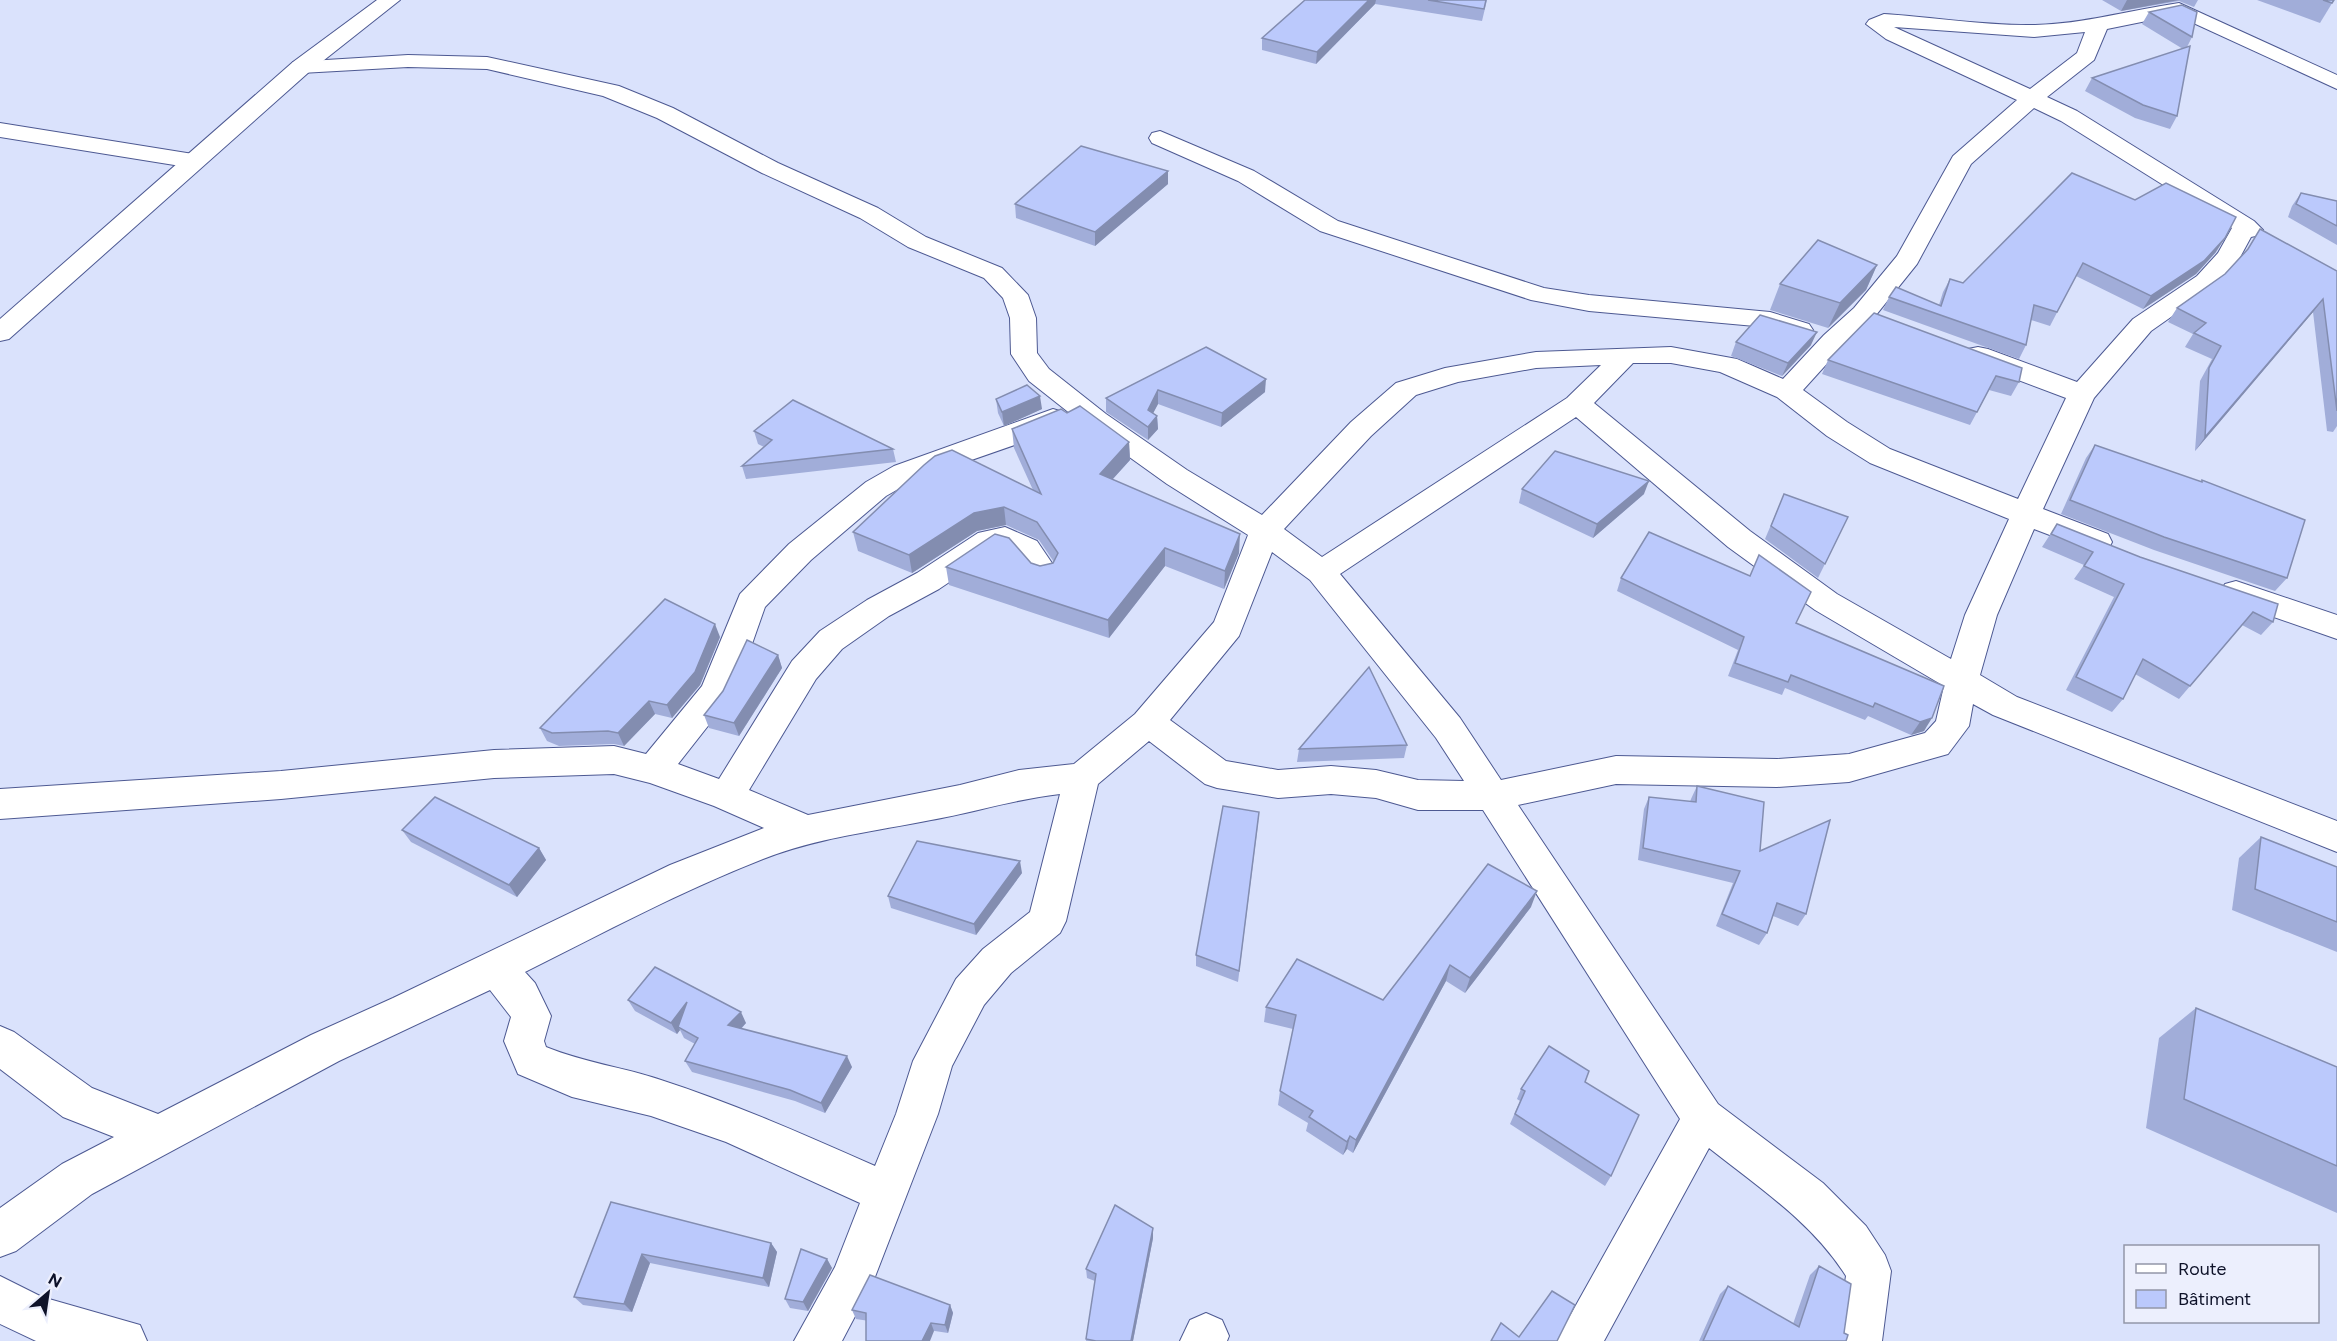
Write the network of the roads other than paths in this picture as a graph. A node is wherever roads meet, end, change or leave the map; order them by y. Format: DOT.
graph roads {
  1 [pos="390,0"];
  2 [pos="2156,0"];
  3 [pos="2179,9"];
  4 [pos="2098,25"];
  5 [pos="301,67"];
  6 [pos="2337,83"];
  7 [pos="2033,97"];
  8 [pos="0,130"];
  9 [pos="1160,138"];
  10 [pos="193,161"];
  11 [pos="2245,226"];
  12 [pos="2273,242"];
  13 [pos="1863,314"];
  14 [pos="1890,322"];
  15 [pos="0,333"];
  16 [pos="1833,340"];
  17 [pos="1957,347"];
  18 [pos="1626,355"];
  19 [pos="1787,391"];
  20 [pos="2082,394"];
  21 [pos="1577,404"];
  22 [pos="1079,406"];
  23 [pos="2026,515"];
  24 [pos="1265,531"];
  25 [pos="2121,552"];
  26 [pos="1041,572"];
  27 [pos="1321,572"];
  28 [pos="2210,583"];
  29 [pos="2337,627"];
  30 [pos="1961,682"];
  31 [pos="1147,723"];
  32 [pos="653,770"];
  33 [pos="1082,777"];
  34 [pos="728,796"];
  35 [pos="1492,796"];
  36 [pos="0,804"];
  37 [pos="807,830"];
  38 [pos="2337,837"];
  39 [pos="495,968"];
  40 [pos="0,1045"];
  41 [pos="1703,1118"];
  42 [pos="160,1135"];
  43 [pos="887,1193"];
  44 [pos="0,1235"];
  45 [pos="0,1299"];
  46 [pos="124,1341"];
  47 [pos="817,1341"];
  48 [pos="1580,1341"];
  49 [pos="1859,1341"];
  1 -- 5 [label="street"];
  2 -- 3 [label="street"];
  3 -- 4 [label="street"];
  3 -- 6 [label="street"];
  4 -- 7 [label="street"];
  4 -- 7 [label="street"];
  5 -- 10 [label="street"];
  5 -- 22 [label="street"];
  7 -- 11 [label="street"];
  7 -- 13 [label="street"];
  8 -- 10 [label="street"];
  9 -- 16 [label="street"];
  10 -- 15 [label="street"];
  11 -- 12 [label="street"];
  11 -- 20 [label="street"];
  13 -- 14 [label="street"];
  13 -- 16 [label="street"];
  16 -- 19 [label="street"];
  17 -- 20 [label="street"];
  18 -- 19 [label="street"];
  18 -- 21 [label="street"];
  18 -- 24 [label="street"];
  19 -- 23 [label="street"];
  20 -- 23 [label="street"];
  21 -- 27 [label="street"];
  21 -- 30 [label="street"];
  22 -- 24 [label="street"];
  22 -- 32 [label="street"];
  23 -- 25 [label="street"];
  23 -- 30 [label="street"];
  24 -- 27 [label="street"];
  24 -- 31 [label="street"];
  26 -- 34 [label="street"];
  27 -- 35 [label="street"];
  28 -- 29 [label="street"];
  30 -- 35 [label="street"];
  30 -- 38 [label="street"];
  31 -- 33 [label="street"];
  31 -- 35 [label="street"];
  32 -- 34 [label="street"];
  32 -- 36 [label="street"];
  33 -- 37 [label="street"];
  33 -- 43 [label="street"];
  34 -- 37 [label="street"];
  35 -- 41 [label="street"];
  37 -- 39 [label="street"];
  39 -- 42 [label="street"];
  39 -- 43 [label="street"];
  40 -- 42 [label="street"];
  41 -- 48 [label="street"];
  41 -- 49 [label="street"];
  42 -- 44 [label="street"];
  43 -- 47 [label="street"];
  45 -- 46 [label="street"];
}
